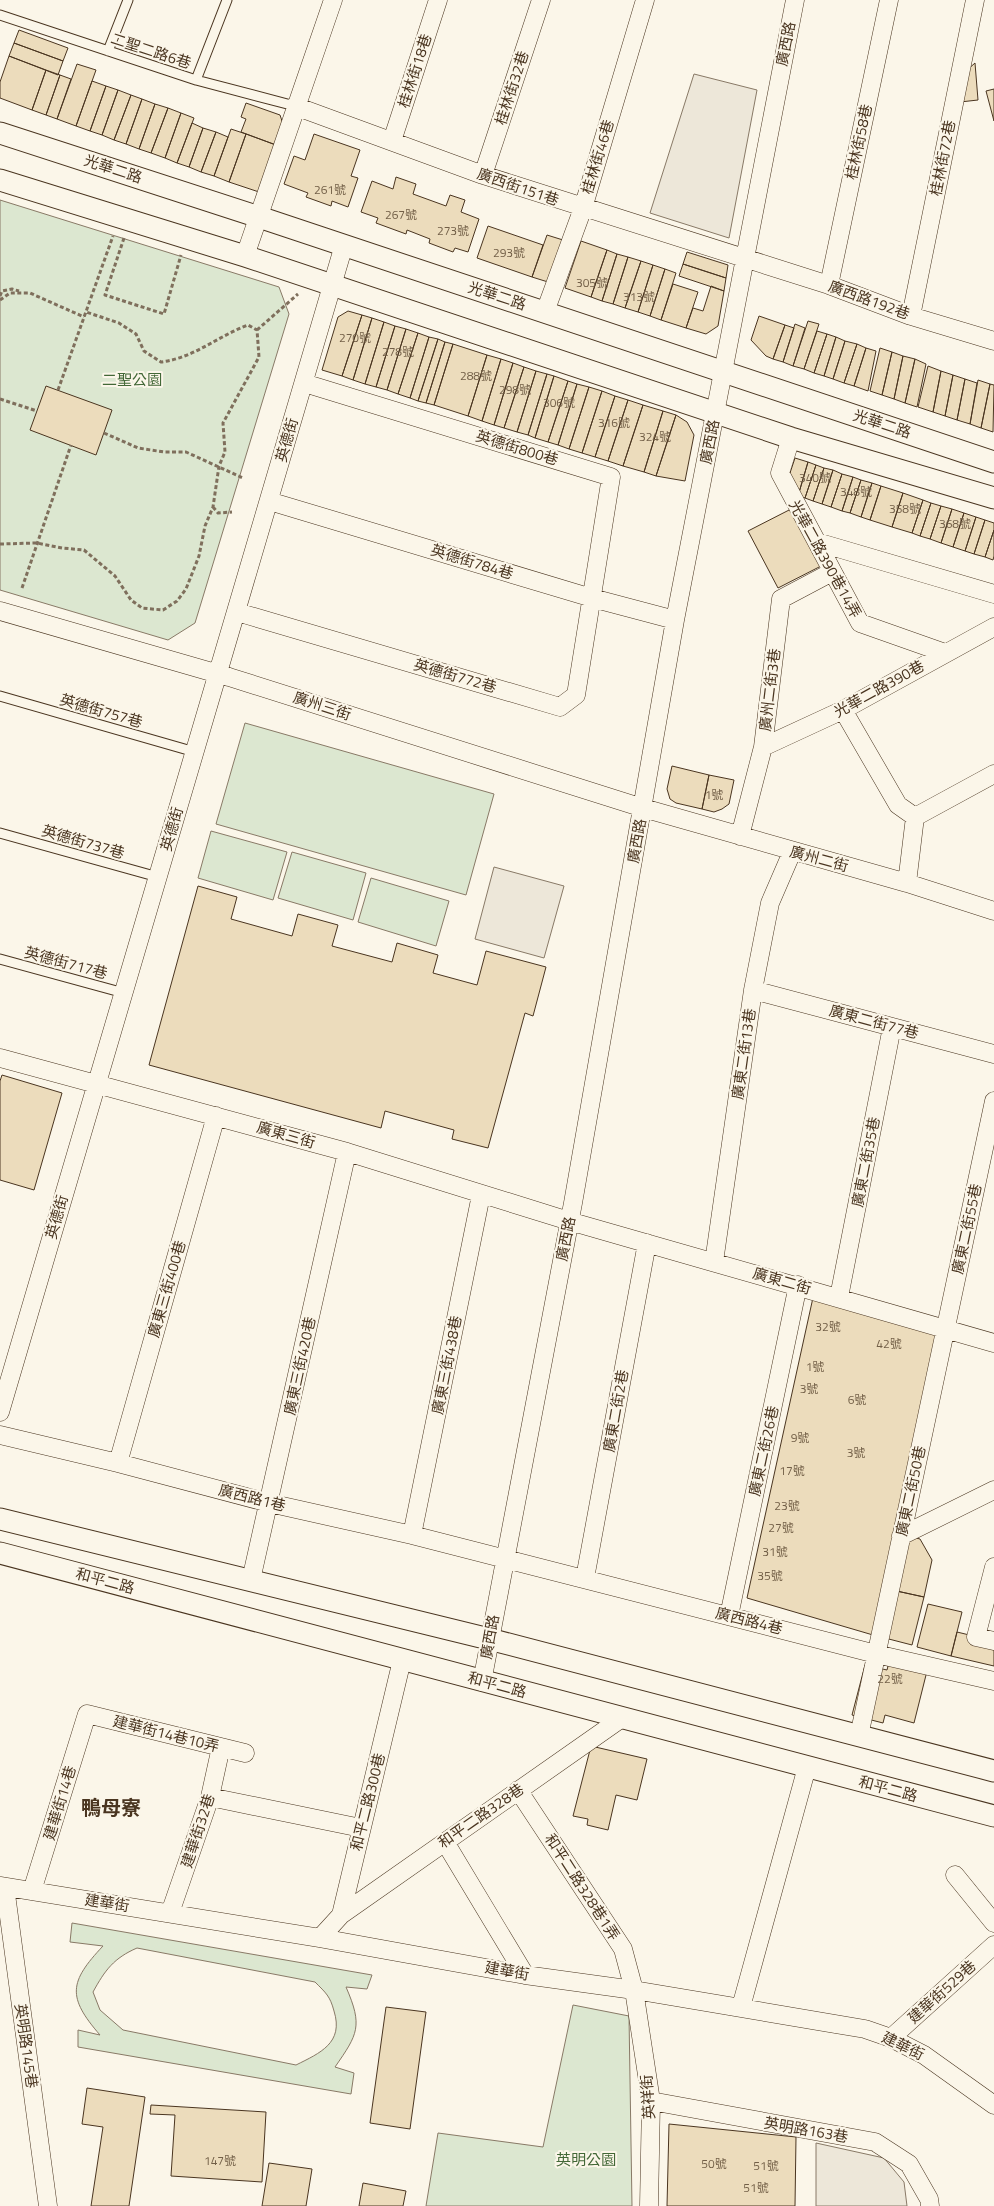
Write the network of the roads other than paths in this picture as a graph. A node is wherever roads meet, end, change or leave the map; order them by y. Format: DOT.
graph roads {
  1 [pos="128,0"];
  2 [pos="227,0"];
  3 [pos="333,0"];
  4 [pos="438,0"];
  5 [pos="541,0"];
  6 [pos="645,0"];
  7 [pos="795,0"];
  8 [pos="888,0"];
  9 [pos="975,0"];
  10 [pos="0,16"];
  11 [pos="108,51"];
  12 [pos="196,80"];
  13 [pos="295,106"];
  14 [pos="0,133"];
  15 [pos="392,141"];
  16 [pos="483,176"];
  17 [pos="0,180"];
  18 [pos="582,208"];
  19 [pos="259,217"];
  20 [pos="344,246"];
  21 [pos="245,256"];
  22 [pos="745,258"];
  23 [pos="332,285"];
  24 [pos="829,285"];
  25 [pos="545,312"];
  26 [pos="911,316"];
  27 [pos="994,342"];
  28 [pos="724,372"];
  29 [pos="304,382"];
  30 [pos="716,414"];
  31 [pos="791,438"];
  32 [pos="994,462"];
  33 [pos="994,498"];
  34 [pos="270,501"];
  35 [pos="817,542"];
  36 [pos="832,572"];
  37 [pos="994,594"];
  38 [pos="592,598"];
  39 [pos="0,611"];
  40 [pos="237,612"];
  41 [pos="675,620"];
  42 [pos="994,627"];
  43 [pos="944,653"];
  44 [pos="218,674"];
  45 [pos="0,696"];
  46 [pos="843,710"];
  47 [pos="763,747"];
  48 [pos="194,752"];
  49 [pos="994,774"];
  50 [pos="643,808"];
  51 [pos="915,817"];
  52 [pos="0,833"];
  53 [pos="740,836"];
  54 [pos="792,852"];
  55 [pos="158,877"];
  56 [pos="907,883"];
  57 [pos="994,910"];
  58 [pos="0,959"];
  59 [pos="753,990"];
  60 [pos="124,993"];
  61 [pos="892,1027"];
  62 [pos="994,1054"];
  63 [pos="0,1058"];
  64 [pos="97,1083"];
  65 [pos="994,1100"];
  66 [pos="216,1116"];
  67 [pos="347,1152"];
  68 [pos="481,1195"];
  69 [pos="569,1221"];
  70 [pos="647,1243"];
  71 [pos="714,1262"];
  72 [pos="798,1285"];
  73 [pos="839,1297"];
  74 [pos="946,1329"];
  75 [pos="994,1343"];
  76 [pos="0,1412"];
  77 [pos="0,1435"];
  78 [pos="118,1463"];
  79 [pos="994,1490"];
  80 [pos="269,1503"];
  81 [pos="0,1519"];
  82 [pos="412,1535"];
  83 [pos="901,1536"];
  84 [pos="0,1553"];
  85 [pos="504,1558"];
  86 [pos="994,1567"];
  87 [pos="585,1578"];
  88 [pos="251,1580"];
  89 [pos="729,1616"];
  90 [pos="489,1639"];
  91 [pos="994,1641"];
  92 [pos="876,1654"];
  93 [pos="402,1660"];
  94 [pos="994,1681"];
  95 [pos="482,1682"];
  96 [pos="87,1714"];
  97 [pos="622,1718"];
  98 [pos="859,1736"];
  99 [pos="221,1747"];
  100 [pos="245,1753"];
  101 [pos="807,1767"];
  102 [pos="994,1771"];
  103 [pos="518,1790"];
  104 [pos="210,1797"];
  105 [pos="994,1816"];
  106 [pos="361,1828"];
  107 [pos="445,1842"];
  108 [pos="955,1875"];
  109 [pos="2,1886"];
  110 [pos="32,1891"];
  111 [pos="170,1913"];
  112 [pos="341,1916"];
  113 [pos="994,1923"];
  114 [pos="320,1938"];
  115 [pos="994,1945"];
  116 [pos="526,1975"];
  117 [pos="634,1990"];
  118 [pos="741,2008"];
  119 [pos="890,2038"];
  120 [pos="651,2101"];
  121 [pos="994,2105"];
  122 [pos="48,2206"];
  123 [pos="649,2206"];
  124 [pos="930,2206"];
  1 -- 11 [label="lane"];
  2 -- 12 [label="lane"];
  3 -- 13 [label="street"];
  4 -- 15 [label="street, 桂林街18巷"];
  5 -- 16 [label="street, 桂林街32巷"];
  6 -- 18 [label="street, 桂林街46巷"];
  7 -- 22 [label="street, 廣西路"];
  8 -- 24 [label="street, 桂林街58巷"];
  9 -- 26 [label="street, 桂林街72巷"];
  10 -- 11 [label="lane, 二聖二路6巷"];
  11 -- 12 [label="lane, 二聖二路6巷"];
  12 -- 13 [label="lane, 二聖二路6巷"];
  13 -- 15 [label="street, 廣西街151巷"];
  13 -- 19 [label="street"];
  14 -- 19 [label="street, 光華二路"];
  15 -- 16 [label="street, 廣西街151巷"];
  16 -- 18 [label="street, 廣西街151巷"];
  17 -- 21 [label="street"];
  18 -- 22 [label="street, 廣西街151巷"];
  18 -- 25 [label="street, 桂林街46巷"];
  19 -- 20 [label="street, 光華二路"];
  19 -- 21 [label="street"];
  20 -- 23 [label="street, 英德街"];
  20 -- 25 [label="street, 光華二路"];
  21 -- 23 [label="street"];
  22 -- 24 [label="street, 廣西路192巷"];
  22 -- 28 [label="street, 廣西路"];
  23 -- 29 [label="street, 英德街"];
  23 -- 30 [label="street"];
  24 -- 26 [label="street, 廣西路192巷"];
  25 -- 28 [label="street, 光華二路"];
  26 -- 27 [label="street, 廣西路192巷"];
  28 -- 30 [label="street, 廣西路"];
  28 -- 32 [label="street, 光華二路"];
  29 -- 34 [label="street, 英德街"];
  29 -- 38 [label="street, 英德街800巷"];
  30 -- 31 [label="street"];
  30 -- 41 [label="street, 廣西路"];
  31 -- 33 [label="street"];
  31 -- 35 [label="street, 光華二路390巷14弄"];
  34 -- 38 [label="street, 英德街784巷"];
  34 -- 40 [label="street, 英德街"];
  35 -- 36 [label="street, 光華二路390巷14弄"];
  35 -- 37 [label="street"];
  36 -- 43 [label="street, 光華二路390巷14弄"];
  36 -- 47 [label="street, 廣州二街3巷"];
  38 -- 40 [label="street, 英德街772巷"];
  38 -- 41 [label="street, 英德街784巷"];
  39 -- 44 [label="street, 廣州三街"];
  40 -- 44 [label="street, 英德街"];
  41 -- 50 [label="street, 廣西路"];
  42 -- 43 [label="street, 光華二路390巷"];
  43 -- 46 [label="street, 光華二路390巷"];
  44 -- 48 [label="street, 英德街"];
  44 -- 50 [label="street, 廣州三街"];
  45 -- 48 [label="lane, 英德街757巷"];
  46 -- 47 [label="street, 光華二路390巷"];
  46 -- 51 [label="street"];
  47 -- 53 [label="street, 廣州二街3巷"];
  48 -- 55 [label="street, 英德街"];
  49 -- 51 [label="street"];
  50 -- 53 [label="street, 廣州二街"];
  50 -- 69 [label="street, 廣西路"];
  51 -- 56 [label="street"];
  52 -- 55 [label="lane, 英德街737巷"];
  53 -- 54 [label="street, 廣州二街"];
  54 -- 56 [label="street, 廣州二街"];
  54 -- 59 [label="street, 廣東二街13巷"];
  55 -- 60 [label="street, 英德街"];
  56 -- 57 [label="street, 廣州二街"];
  58 -- 60 [label="lane, 英德街717巷"];
  59 -- 61 [label="street, 廣東二街77巷"];
  59 -- 71 [label="street, 廣東二街13巷"];
  60 -- 64 [label="street, 英德街"];
  61 -- 62 [label="street, 廣東二街77巷"];
  61 -- 73 [label="street, 廣東二街35巷"];
  63 -- 64 [label="street, 廣東三街"];
  64 -- 66 [label="street, 廣東三街"];
  64 -- 76 [label="street, 英德街"];
  65 -- 74 [label="street, 廣東二街55巷"];
  66 -- 67 [label="street, 廣東三街"];
  66 -- 78 [label="street, 廣東三街400巷"];
  67 -- 68 [label="street, 廣東三街"];
  67 -- 80 [label="street, 廣東三街420巷"];
  68 -- 69 [label="street, 廣東三街"];
  68 -- 82 [label="street, 廣東三街438巷"];
  69 -- 70 [label="street, 廣東二街"];
  69 -- 85 [label="street, 廣西路"];
  70 -- 71 [label="street, 廣東二街"];
  70 -- 87 [label="street, 廣東二街2巷"];
  71 -- 72 [label="street, 廣東二街"];
  72 -- 73 [label="street, 廣東二街"];
  72 -- 89 [label="street, 廣東二街26巷"];
  73 -- 74 [label="street, 廣東二街"];
  74 -- 75 [label="street, 廣東二街"];
  74 -- 83 [label="street, 廣東二街50巷"];
  77 -- 78 [label="street, 廣西路1巷"];
  78 -- 80 [label="street, 廣西路1巷"];
  79 -- 83 [label="street"];
  80 -- 82 [label="street, 廣西路1巷"];
  80 -- 88 [label="street, 廣東三街420巷"];
  81 -- 88 [label="street"];
  82 -- 85 [label="street, 廣西路1巷"];
  83 -- 92 [label="street, 廣東二街50巷"];
  84 -- 93 [label="street, 和平二路"];
  85 -- 87 [label="street, 廣西路4巷"];
  85 -- 90 [label="street, 廣西路"];
  86 -- 91 [label="street"];
  87 -- 89 [label="street, 廣西路4巷"];
  88 -- 90 [label="street"];
  89 -- 92 [label="street, 廣西路4巷"];
  90 -- 95 [label="street, 廣西路"];
  90 -- 98 [label="street"];
  92 -- 94 [label="street, 廣西路4巷"];
  92 -- 98 [label="street, 廣東二街50巷"];
  93 -- 95 [label="street, 和平二路"];
  93 -- 106 [label="street, 和平二路300巷"];
  95 -- 97 [label="street, 和平二路"];
  96 -- 99 [label="street, 建華街14巷10弄"];
  96 -- 110 [label="street, 建華街14巷"];
  97 -- 101 [label="street, 和平二路"];
  97 -- 103 [label="street, 和平二路328巷"];
  98 -- 102 [label="street"];
  99 -- 100 [label="street, 建華街14巷10弄"];
  99 -- 104 [label="street, 建華街32巷"];
  101 -- 105 [label="street, 和平二路"];
  101 -- 118 [label="street"];
  103 -- 107 [label="street, 和平二路328巷"];
  103 -- 117 [label="street, 和平二路328巷1弄"];
  104 -- 106 [label="street"];
  104 -- 111 [label="street, 建華街32巷"];
  106 -- 112 [label="street, 和平二路300巷"];
  107 -- 112 [label="street, 和平二路328巷"];
  107 -- 116 [label="street"];
  108 -- 113 [label="street"];
  109 -- 110 [label="street, 建華街"];
  109 -- 122 [label="street, 英明路145巷"];
  110 -- 111 [label="street, 建華街"];
  111 -- 114 [label="street, 建華街"];
  112 -- 114 [label="street"];
  114 -- 116 [label="street, 建華街"];
  115 -- 119 [label="street, 建華街529巷"];
  116 -- 117 [label="street, 建華街"];
  117 -- 118 [label="street, 建華街"];
  117 -- 120 [label="street, 英祥街"];
  118 -- 119 [label="street, 建華街"];
  119 -- 121 [label="street, 建華街"];
  120 -- 123 [label="street, 英祥街"];
  120 -- 124 [label="street, 英明路163巷"];
}
